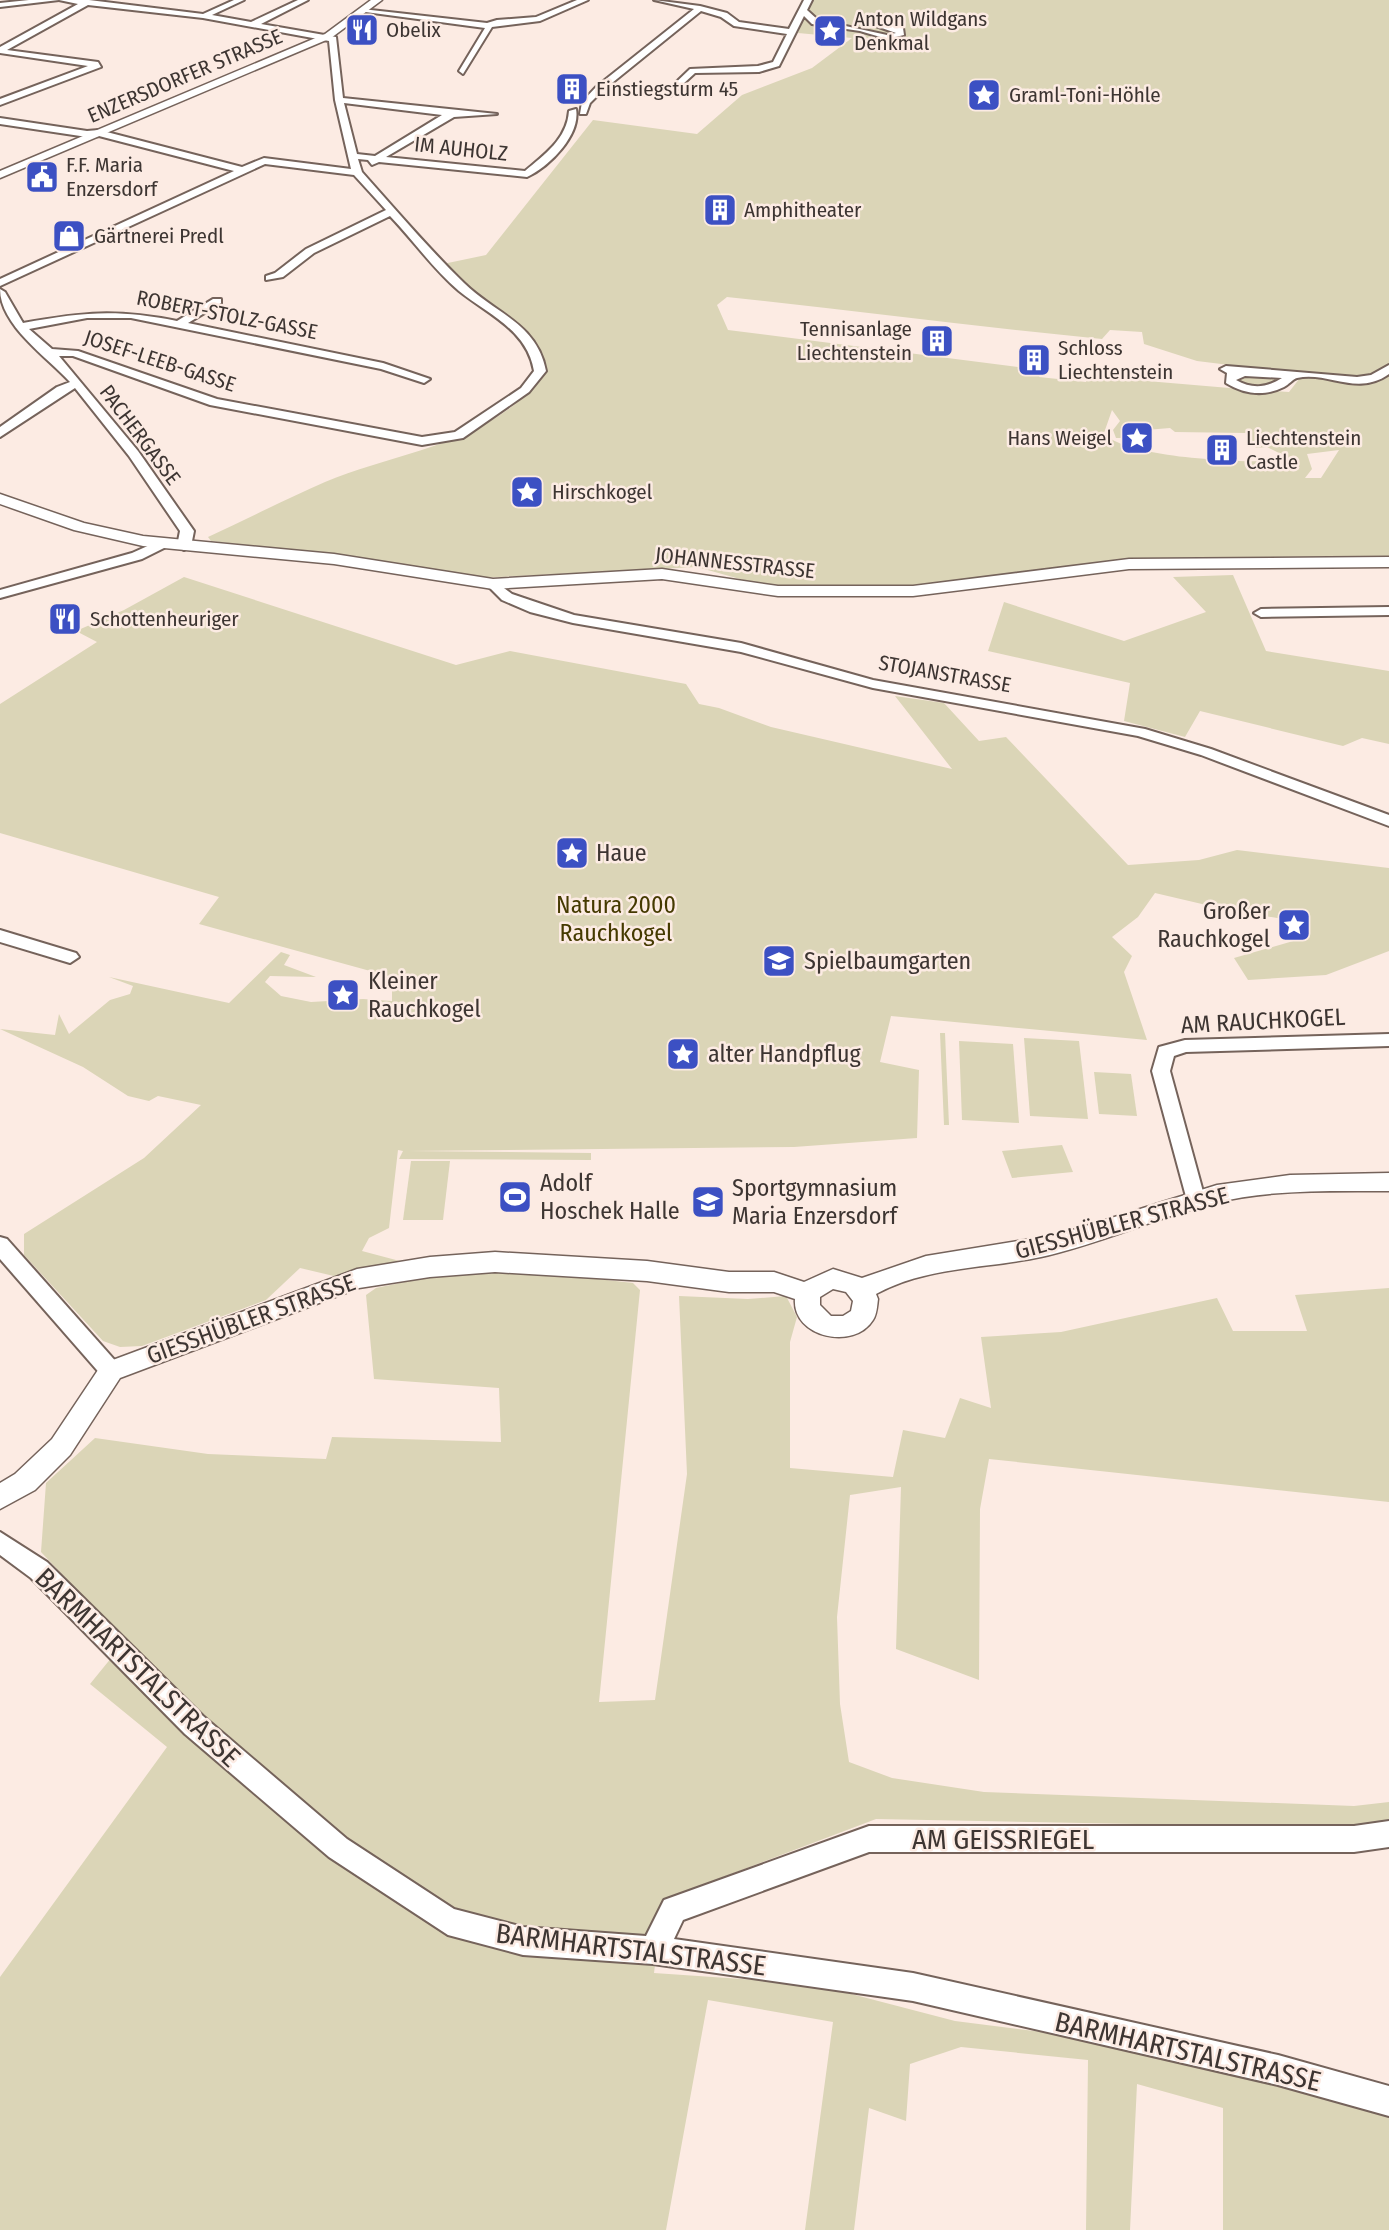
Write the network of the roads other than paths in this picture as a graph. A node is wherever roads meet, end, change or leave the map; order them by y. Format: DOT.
graph roads {
  1 [pos="55,0"];
  2 [pos="65,0"];
  3 [pos="240,0"];
  4 [pos="304,0"];
  5 [pos="377,0"];
  6 [pos="584,0"];
  7 [pos="661,0"];
  8 [pos="808,0"];
  9 [pos="90,1"];
  10 [pos="0,5"];
  11 [pos="700,8"];
  12 [pos="803,10"];
  13 [pos="362,11"];
  14 [pos="203,16"];
  15 [pos="881,21"];
  16 [pos="254,24"];
  17 [pos="488,26"];
  18 [pos="791,32"];
  19 [pos="328,36"];
  20 [pos="0,50"];
  21 [pos="463,71"];
  22 [pos="0,88"];
  23 [pos="599,89"];
  24 [pos="24,92"];
  25 [pos="339,100"];
  26 [pos="0,102"];
  27 [pos="452,114"];
  28 [pos="493,114"];
  29 [pos="0,121"];
  30 [pos="99,133"];
  31 [pos="352,156"];
  32 [pos="378,158"];
  33 [pos="241,170"];
  34 [pos="357,173"];
  35 [pos="0,175"];
  36 [pos="390,212"];
  37 [pos="270,278"];
  38 [pos="0,283"];
  39 [pos="0,292"];
  40 [pos="217,300"];
  41 [pos="178,325"];
  42 [pos="20,327"];
  43 [pos="49,352"];
  44 [pos="1389,368"];
  45 [pos="1226,369"];
  46 [pos="424,379"];
  47 [pos="77,383"];
  48 [pos="0,433"];
  49 [pos="0,499"];
  50 [pos="161,544"];
  51 [pos="184,546"];
  52 [pos="1389,562"];
  53 [pos="493,584"];
  54 [pos="0,594"];
  55 [pos="1389,611"];
  56 [pos="1261,613"];
  57 [pos="1389,821"];
  58 [pos="0,936"];
  59 [pos="70,957"];
  60 [pos="1389,1040"];
  61 [pos="1389,1182"];
  62 [pos="1195,1199"];
  63 [pos="0,1245"];
  64 [pos="861,1290"];
  65 [pos="808,1293"];
  66 [pos="111,1371"];
  67 [pos="0,1497"];
  68 [pos="0,1542"];
  69 [pos="1389,1834"];
  70 [pos="653,1950"];
  71 [pos="1389,2101"];
  1 -- 10 [label="street"];
  2 -- 9 [label="street"];
  3 -- 14 [label="street"];
  4 -- 16 [label="street"];
  5 -- 13 [label="main road, ENZERSDORFER STRASSE"];
  6 -- 17 [label="street"];
  7 -- 11 [label="street"];
  8 -- 12 [label="street"];
  9 -- 14 [label="street"];
  9 -- 20 [label="street"];
  11 -- 18 [label="street"];
  11 -- 23 [label="street, IM AUHOLZ"];
  12 -- 15 [label="street"];
  12 -- 18 [label="street"];
  13 -- 17 [label="street"];
  13 -- 19 [label="main road, ENZERSDORFER STRASSE"];
  14 -- 16 [label="street"];
  16 -- 19 [label="street"];
  17 -- 21 [label="street"];
  18 -- 23 [label="street"];
  19 -- 25 [label="street"];
  19 -- 30 [label="main road, ENZERSDORFER STRASSE"];
  20 -- 24 [label="street"];
  22 -- 24 [label="street"];
  23 -- 32 [label="street, IM AUHOLZ"];
  24 -- 26 [label="street"];
  25 -- 27 [label="street"];
  25 -- 31 [label="street"];
  27 -- 28 [label="street"];
  27 -- 32 [label="street"];
  29 -- 30 [label="street"];
  30 -- 33 [label="street"];
  30 -- 35 [label="main road, ENZERSDORFER STRASSE"];
  31 -- 32 [label="street, IM AUHOLZ"];
  31 -- 34 [label="street"];
  32 -- 34 [label="street"];
  33 -- 34 [label="street"];
  33 -- 38 [label="street"];
  34 -- 36 [label="street"];
  36 -- 37 [label="street"];
  36 -- 43 [label="street, JOSEF-LEEB-GASSE"];
  39 -- 42 [label="street, JOSEF-LEEB-GASSE"];
  40 -- 41 [label="street"];
  41 -- 42 [label="street, ROBERT-STOLZ-GASSE"];
  41 -- 46 [label="street, ROBERT-STOLZ-GASSE"];
  42 -- 43 [label="street, JOSEF-LEEB-GASSE"];
  43 -- 47 [label="street, PACHERGASSE"];
  44 -- 45 [label="street"];
  47 -- 48 [label="street"];
  47 -- 51 [label="street, PACHERGASSE"];
  49 -- 50 [label="main road, JOHANNESSTRASSE"];
  50 -- 51 [label="main road, JOHANNESSTRASSE"];
  50 -- 54 [label="street"];
  51 -- 53 [label="main road, JOHANNESSTRASSE"];
  52 -- 53 [label="main road, JOHANNESSTRASSE"];
  53 -- 57 [label="street, STOJANSTRASSE"];
  55 -- 56 [label="street"];
  58 -- 59 [label="street"];
  60 -- 62 [label="street, AM RAUCHKOGEL"];
  61 -- 62 [label="main road, GIESSHÜBLER STRASSE"];
  62 -- 64 [label="main road, GIESSHÜBLER STRASSE"];
  63 -- 66 [label="street"];
  64 -- 65 [label="main road"];
  64 -- 65 [label="main road"];
  65 -- 66 [label="main road, GIESSHÜBLER STRASSE"];
  66 -- 67 [label="main road"];
  68 -- 70 [label="street, BARMHARTSTALSTRASSE"];
  69 -- 70 [label="street, AM GEISSRIEGEL"];
  70 -- 71 [label="street, BARMHARTSTALSTRASSE"];
}
